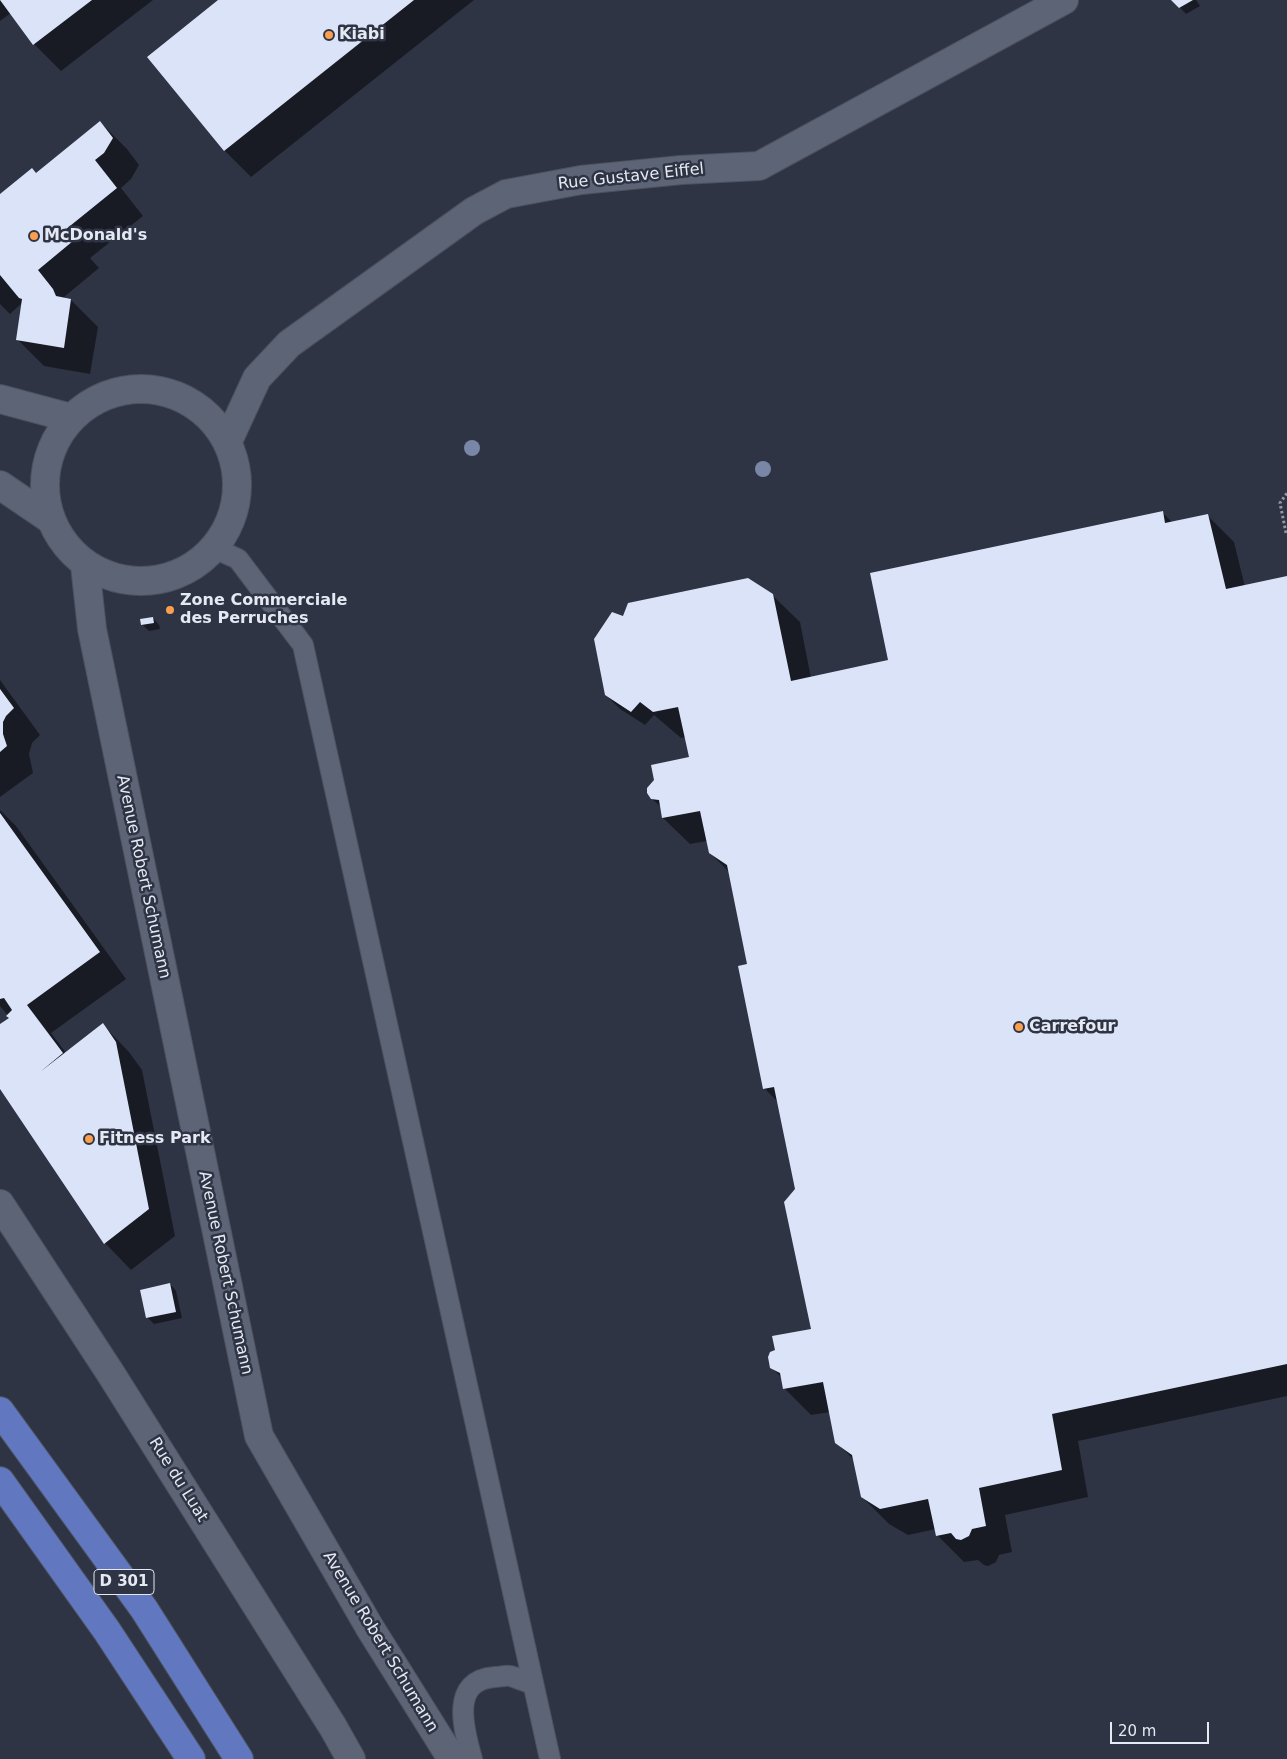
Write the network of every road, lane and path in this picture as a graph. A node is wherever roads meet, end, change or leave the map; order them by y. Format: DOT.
graph roads {
  1 [pos="1064,0"];
  2 [pos="0,399"];
  3 [pos="71,418"];
  4 [pos="228,441"];
  5 [pos="0,485"];
  6 [pos="1287,493"];
  7 [pos="50,519"];
  8 [pos="1286,533"];
  9 [pos="216,549"];
  10 [pos="85,565"];
  11 [pos="0,1204"];
  12 [pos="0,1411"];
  13 [pos="0,1481"];
  14 [pos="533,1684"];
  15 [pos="191,1759"];
  16 [pos="239,1759"];
  17 [pos="351,1759"];
  18 [pos="452,1759"];
  19 [pos="472,1759"];
  20 [pos="550,1759"];
  1 -- 4 [label="street, Rue Gustave Eiffel"];
  2 -- 3 [label="street"];
  3 -- 4 [label="street"];
  3 -- 7 [label="street"];
  4 -- 9 [label="street"];
  5 -- 7 [label="street"];
  6 -- 8 [label="path"];
  7 -- 10 [label="street"];
  9 -- 10 [label="street"];
  9 -- 14 [label="lane"];
  10 -- 18 [label="street, Avenue Robert Schumann"];
  11 -- 17 [label="street, Rue du Luat"];
  12 -- 16 [label="highway, D 301"];
  13 -- 15 [label="highway, D 301"];
  14 -- 19 [label="lane"];
  14 -- 20 [label="lane"];
}
